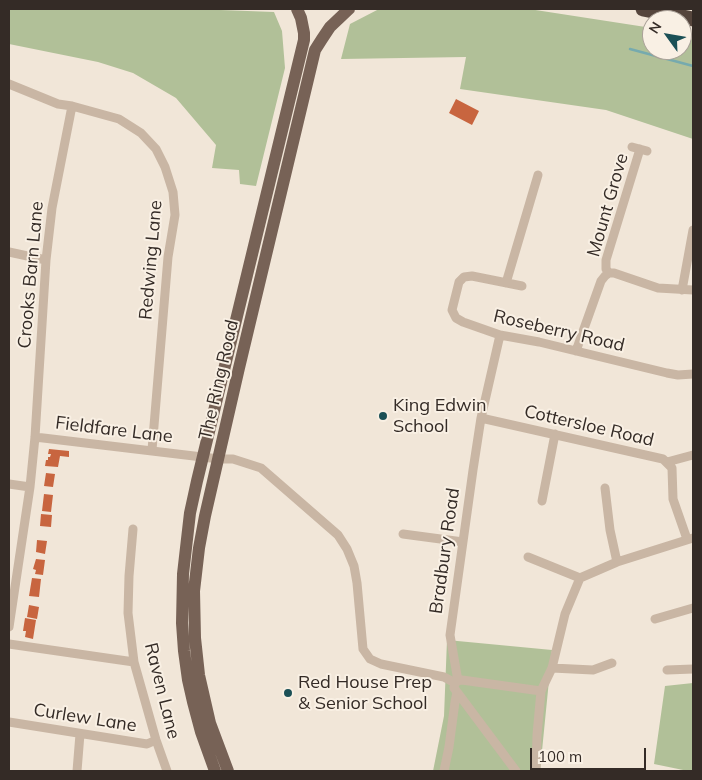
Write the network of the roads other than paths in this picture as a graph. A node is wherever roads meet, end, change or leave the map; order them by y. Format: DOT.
graph roads {
  1 [pos="297,9"];
  2 [pos="349,9"];
  3 [pos="643,9"];
  4 [pos="693,19"];
  5 [pos="9,84"];
  6 [pos="72,106"];
  7 [pos="640,149"];
  8 [pos="538,175"];
  9 [pos="693,230"];
  10 [pos="9,252"];
  11 [pos="46,260"];
  12 [pos="609,273"];
  13 [pos="506,283"];
  14 [pos="522,286"];
  15 [pos="682,290"];
  16 [pos="693,290"];
  17 [pos="500,335"];
  18 [pos="576,351"];
  19 [pos="693,374"];
  20 [pos="481,418"];
  21 [pos="555,434"];
  22 [pos="35,436"];
  23 [pos="152,450"];
  24 [pos="693,455"];
  25 [pos="203,457"];
  26 [pos="219,459"];
  27 [pos="667,462"];
  28 [pos="9,484"];
  29 [pos="30,487"];
  30 [pos="605,488"];
  31 [pos="542,501"];
  32 [pos="133,529"];
  33 [pos="403,534"];
  34 [pos="690,538"];
  35 [pos="463,542"];
  36 [pos="528,557"];
  37 [pos="617,562"];
  38 [pos="14,566"];
  39 [pos="580,578"];
  40 [pos="693,608"];
  41 [pos="655,619"];
  42 [pos="9,627"];
  43 [pos="9,644"];
  44 [pos="134,662"];
  45 [pos="612,663"];
  46 [pos="552,668"];
  47 [pos="693,669"];
  48 [pos="667,670"];
  49 [pos="457,685"];
  50 [pos="542,691"];
  51 [pos="9,722"];
  52 [pos="80,734"];
  53 [pos="156,740"];
  54 [pos="76,771"];
  55 [pos="167,771"];
  56 [pos="215,771"];
  57 [pos="228,771"];
  58 [pos="444,771"];
  59 [pos="516,771"];
  60 [pos="536,771"];
  1 -- 25 [label="main road, The Ring Road"];
  2 -- 26 [label="main road, The Ring Road"];
  3 -- 4 [label="highway"];
  5 -- 6 [label="street, Redwing Lane"];
  6 -- 11 [label="street, Crooks Barn Lane"];
  6 -- 23 [label="street, Redwing Lane"];
  7 -- 12 [label="street, Mount Grove"];
  8 -- 13 [label="street"];
  9 -- 15 [label="street"];
  10 -- 11 [label="street"];
  11 -- 22 [label="street, Crooks Barn Lane"];
  12 -- 15 [label="street"];
  12 -- 18 [label="street, Mount Grove"];
  13 -- 14 [label="street"];
  13 -- 17 [label="street, Roseberry Road"];
  15 -- 16 [label="street"];
  17 -- 18 [label="street, Roseberry Road"];
  17 -- 20 [label="street, Bradbury Road"];
  18 -- 19 [label="street, Roseberry Road"];
  20 -- 21 [label="street, Cottersloe Road"];
  20 -- 35 [label="street, Bradbury Road"];
  21 -- 27 [label="street, Cottersloe Road"];
  21 -- 31 [label="street"];
  22 -- 23 [label="street, Fieldfare Lane"];
  22 -- 29 [label="street, Crooks Barn Lane"];
  23 -- 25 [label="street, Fieldfare Lane"];
  24 -- 27 [label="street"];
  25 -- 26 [label="street, Fieldfare Lane"];
  25 -- 56 [label="main road, The Ring Road"];
  26 -- 49 [label="street, Fieldfare Lane"];
  26 -- 57 [label="main road, The Ring Road"];
  27 -- 34 [label="street, Cottersloe Road"];
  28 -- 29 [label="street"];
  29 -- 38 [label="street, Crooks Barn Lane"];
  30 -- 37 [label="street"];
  32 -- 44 [label="street, Raven Lane"];
  33 -- 35 [label="street"];
  34 -- 37 [label="street"];
  35 -- 49 [label="street, Bradbury Road"];
  36 -- 39 [label="street"];
  37 -- 39 [label="street"];
  38 -- 42 [label="street, Crooks Barn Lane"];
  39 -- 46 [label="street"];
  40 -- 41 [label="street"];
  43 -- 44 [label="street"];
  44 -- 53 [label="street, Raven Lane"];
  45 -- 46 [label="street"];
  46 -- 50 [label="street"];
  47 -- 48 [label="street"];
  49 -- 50 [label="street"];
  49 -- 58 [label="street, Bradbury Road"];
  49 -- 59 [label="street"];
  50 -- 60 [label="street"];
  51 -- 52 [label="street, Curlew Lane"];
  52 -- 53 [label="street, Curlew Lane"];
  52 -- 54 [label="street"];
  53 -- 55 [label="street, Raven Lane"];
}
